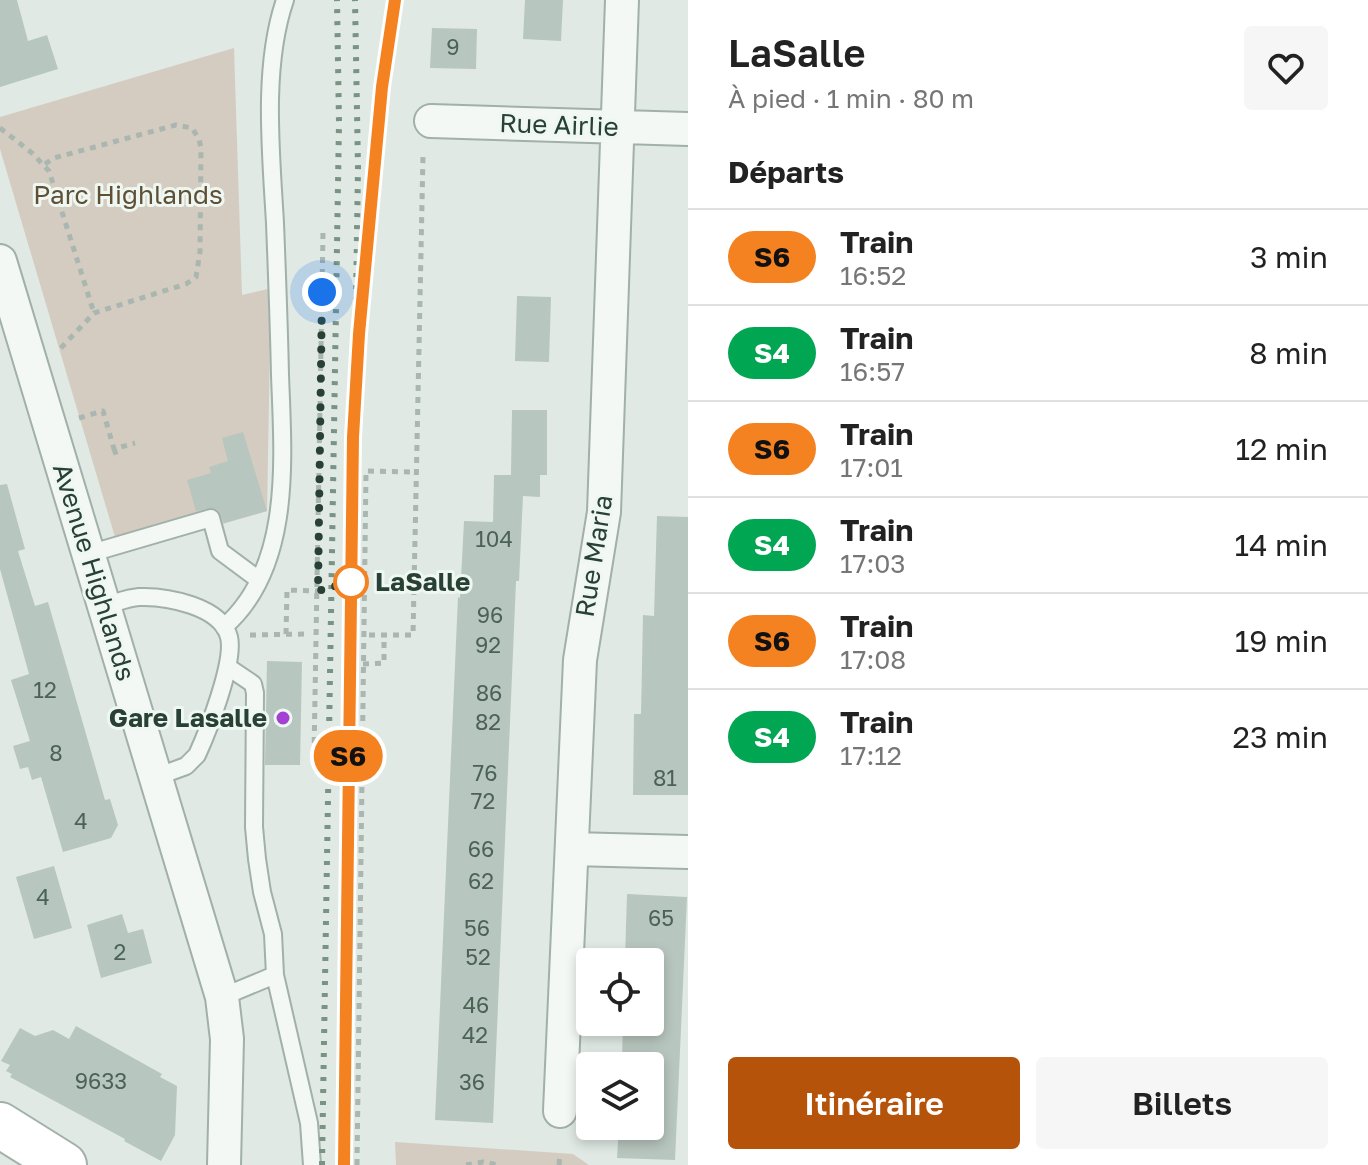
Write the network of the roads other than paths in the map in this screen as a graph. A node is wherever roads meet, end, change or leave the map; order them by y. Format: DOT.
graph roads {
  1 [pos="285,0"];
  2 [pos="622,0"];
  3 [pos="431,121"];
  4 [pos="617,127"];
  5 [pos="688,129"];
  6 [pos="0,261"];
  7 [pos="88,554"];
  8 [pos="259,580"];
  9 [pos="103,606"];
  10 [pos="226,632"];
  11 [pos="228,667"];
  12 [pos="156,777"];
  13 [pos="572,849"];
  14 [pos="688,852"];
  15 [pos="275,975"];
  16 [pos="222,997"];
  17 [pos="560,1111"];
  18 [pos="0,1125"];
  19 [pos="64,1165"];
  20 [pos="224,1165"];
  21 [pos="312,1165"];
  1 -- 8 [label="lane"];
  2 -- 4 [label="street, Rue Maria"];
  3 -- 4 [label="street, Rue Airlie"];
  4 -- 5 [label="street, Rue Airlie"];
  4 -- 13 [label="street, Rue Maria"];
  6 -- 7 [label="street, Avenue Highlands"];
  7 -- 8 [label="lane"];
  7 -- 9 [label="street, Avenue Highlands"];
  8 -- 10 [label="lane"];
  9 -- 10 [label="lane"];
  9 -- 12 [label="street, Avenue Highlands"];
  10 -- 11 [label="lane"];
  11 -- 12 [label="lane"];
  11 -- 15 [label="lane"];
  12 -- 16 [label="street, Avenue Highlands"];
  13 -- 14 [label="street"];
  13 -- 17 [label="street, Rue Maria"];
  15 -- 16 [label="lane"];
  15 -- 21 [label="lane"];
  16 -- 20 [label="street, Avenue Highlands"];
  18 -- 19 [label="main road"];
}
